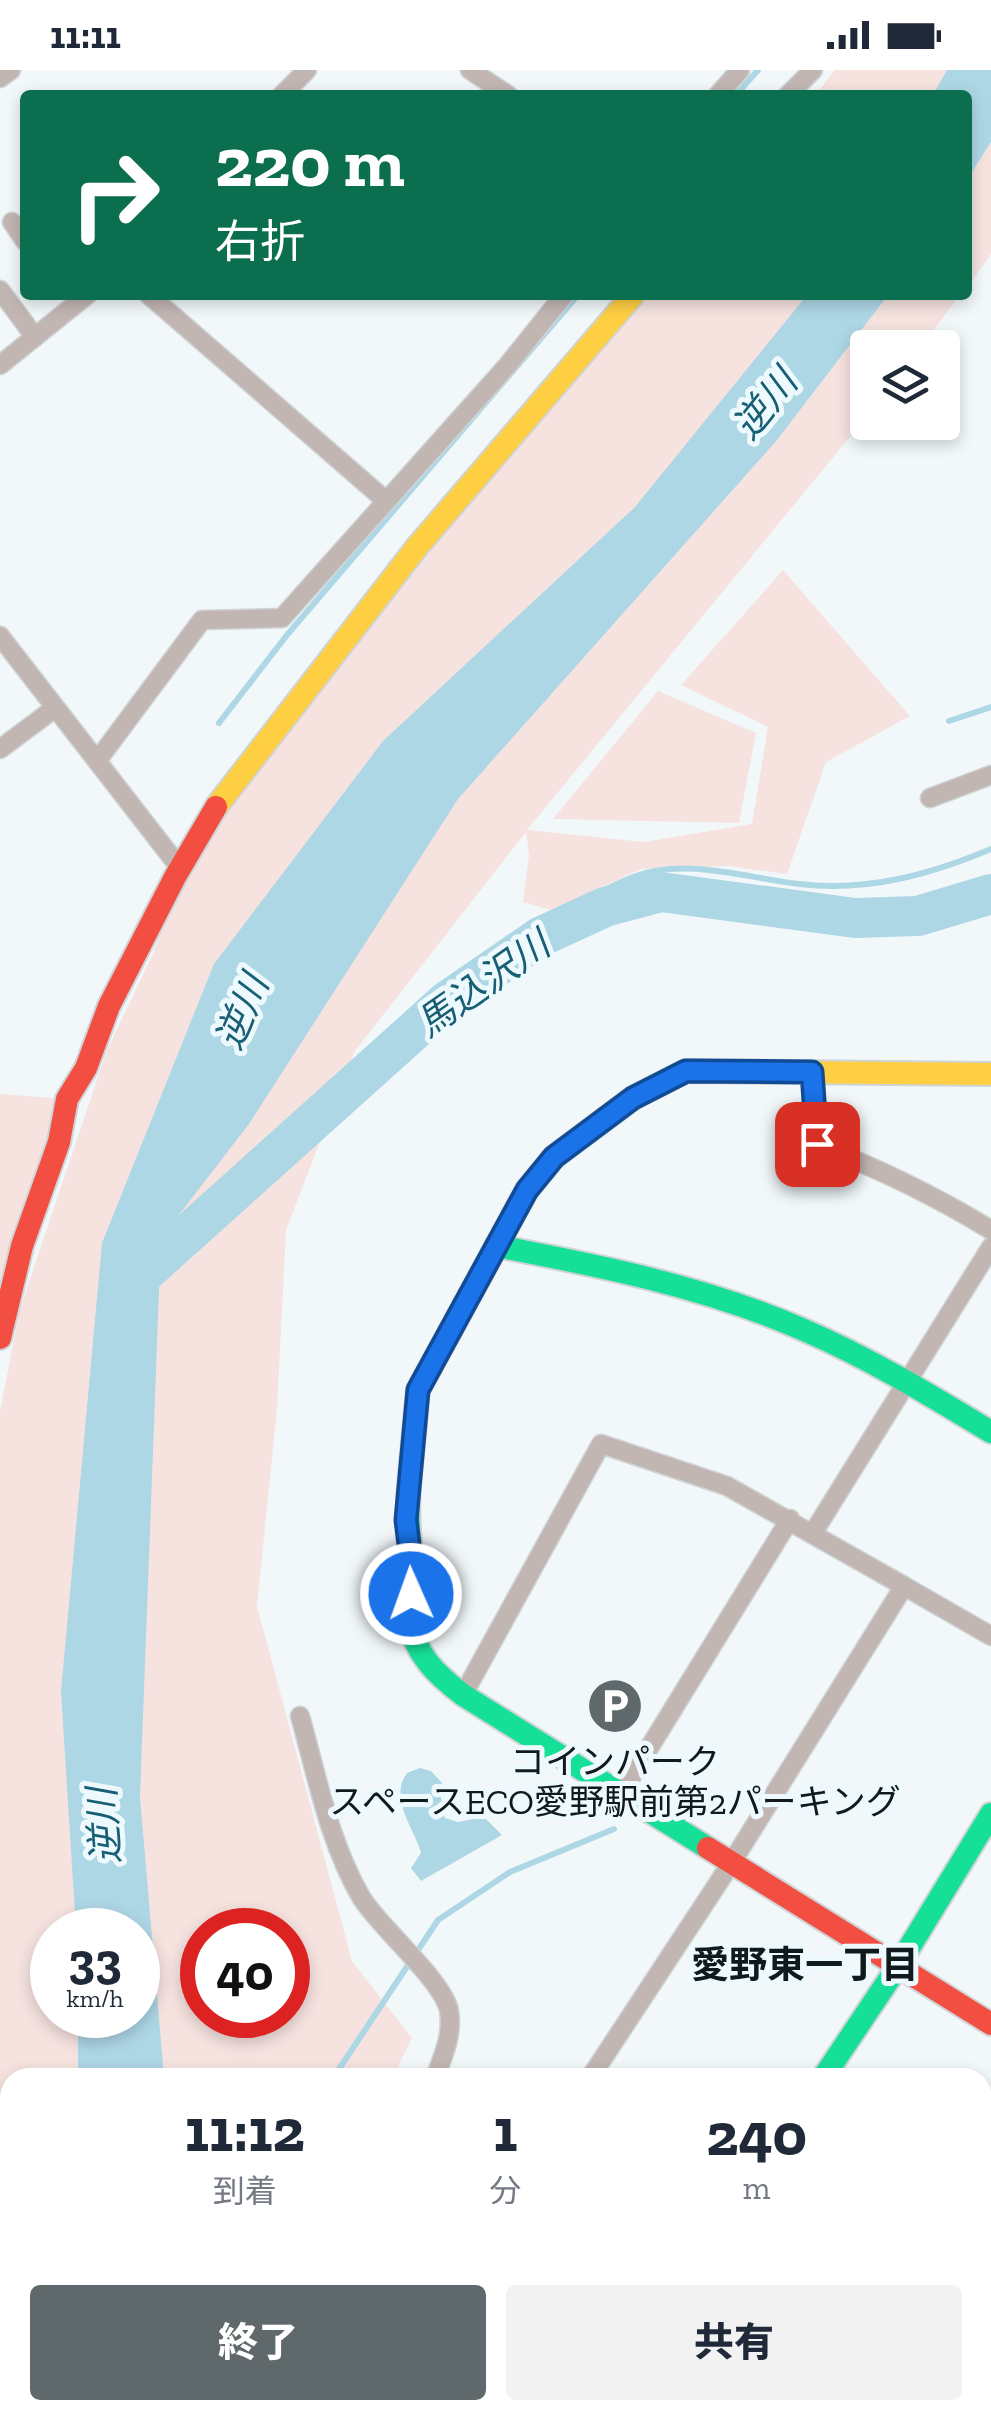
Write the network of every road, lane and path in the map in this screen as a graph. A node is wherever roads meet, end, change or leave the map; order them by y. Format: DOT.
graph roads {
  1 [pos="11,70"];
  2 [pos="307,70"];
  3 [pos="470,70"];
  4 [pos="740,70"];
  5 [pos="814,70"];
  6 [pos="0,78"];
  7 [pos="287,90"];
  8 [pos="500,90"];
  9 [pos="722,90"];
  10 [pos="793,90"];
  11 [pos="12,222"];
  12 [pos="20,234"];
  13 [pos="0,290"];
  14 [pos="155,300"];
  15 [pos="560,300"];
  16 [pos="629,300"];
  17 [pos="66,302"];
  18 [pos="35,337"];
  19 [pos="0,365"];
  20 [pos="385,500"];
  21 [pos="0,636"];
  22 [pos="56,708"];
  23 [pos="0,750"];
  24 [pos="97,762"];
  25 [pos="991,775"];
  26 [pos="930,798"];
  27 [pos="180,868"];
  28 [pos="812,1072"];
  29 [pos="991,1074"];
  30 [pos="991,1230"];
  31 [pos="496,1246"];
  32 [pos="991,1247"];
  33 [pos="0,1338"];
  34 [pos="905,1380"];
  35 [pos="991,1432"];
  36 [pos="790,1519"];
  37 [pos="813,1532"];
  38 [pos="904,1586"];
  39 [pos="991,1636"];
  40 [pos="463,1694"];
  41 [pos="300,1716"];
  42 [pos="622,1792"];
  43 [pos="991,1814"];
  44 [pos="732,1862"];
  45 [pos="898,1966"];
  46 [pos="991,2024"];
  47 [pos="439,2068"];
  48 [pos="597,2068"];
  49 [pos="831,2068"];
  1 -- 6 [label="street"];
  2 -- 7 [label="street"];
  3 -- 8 [label="street"];
  4 -- 9 [label="street"];
  5 -- 10 [label="street"];
  11 -- 12 [label="street"];
  13 -- 18 [label="street"];
  14 -- 20 [label="street"];
  15 -- 20 [label="street"];
  16 -- 27 [label="street"];
  17 -- 18 [label="street"];
  18 -- 19 [label="street"];
  20 -- 24 [label="street"];
  21 -- 22 [label="street"];
  22 -- 23 [label="street"];
  22 -- 24 [label="street"];
  24 -- 27 [label="street"];
  25 -- 26 [label="street"];
  27 -- 33 [label="street"];
  28 -- 29 [label="street"];
  28 -- 30 [label="street"];
  28 -- 31 [label="street"];
  31 -- 34 [label="street"];
  31 -- 40 [label="street"];
  32 -- 34 [label="street"];
  34 -- 35 [label="street"];
  34 -- 37 [label="street"];
  36 -- 37 [label="street"];
  36 -- 40 [label="street"];
  36 -- 42 [label="street"];
  37 -- 38 [label="street"];
  38 -- 39 [label="street"];
  38 -- 44 [label="street"];
  40 -- 42 [label="street"];
  41 -- 47 [label="street"];
  42 -- 44 [label="street"];
  43 -- 45 [label="street"];
  44 -- 45 [label="street"];
  44 -- 48 [label="street"];
  45 -- 46 [label="street"];
  45 -- 49 [label="street"];
}
